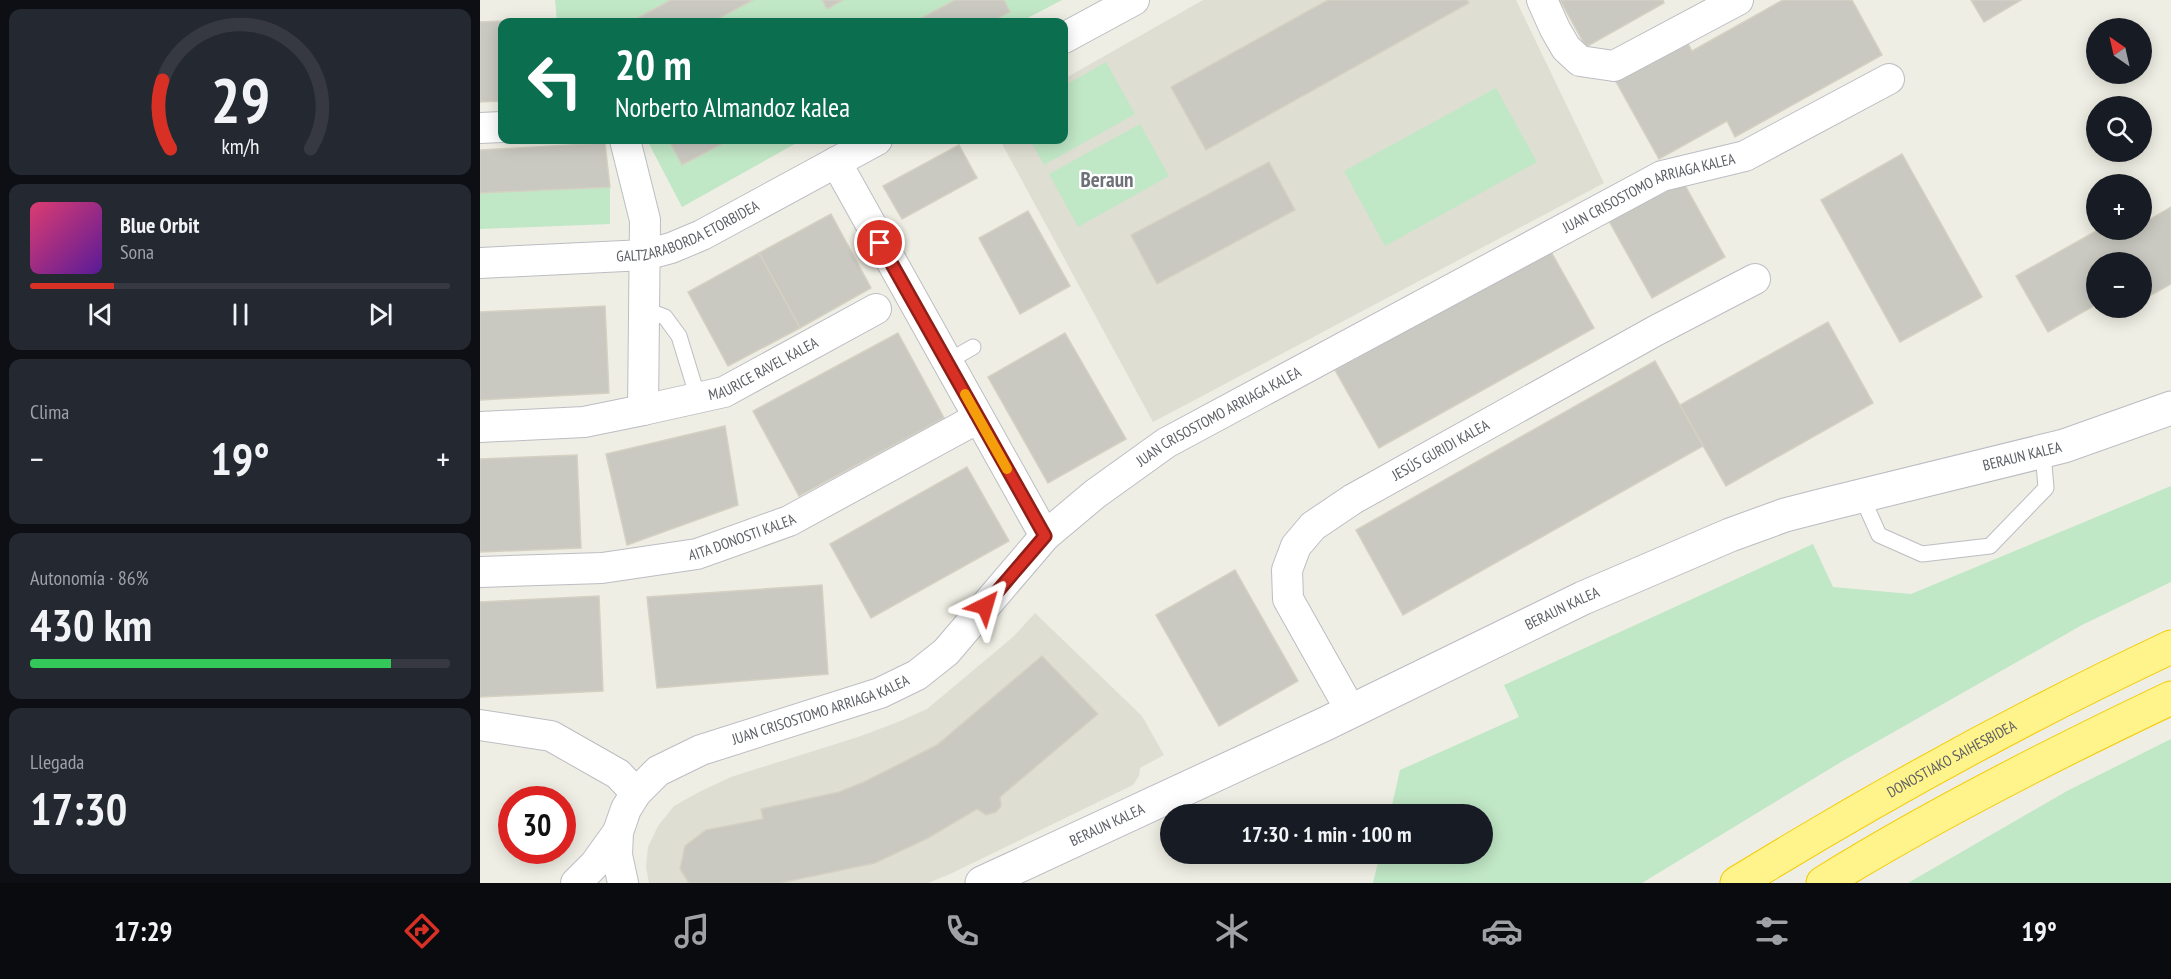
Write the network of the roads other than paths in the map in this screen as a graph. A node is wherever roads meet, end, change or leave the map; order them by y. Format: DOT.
graph roads {
  1 [pos="1134,0"];
  2 [pos="1542,0"];
  3 [pos="1738,0"];
  4 [pos="1068,36"];
  5 [pos="1889,79"];
  6 [pos="498,127"];
  7 [pos="480,128"];
  8 [pos="626,144"];
  9 [pos="870,144"];
  10 [pos="836,162"];
  11 [pos="645,255"];
  12 [pos="480,263"];
  13 [pos="1755,279"];
  14 [pos="644,309"];
  15 [pos="876,309"];
  16 [pos="973,347"];
  17 [pos="947,362"];
  18 [pos="698,398"];
  19 [pos="2171,408"];
  20 [pos="643,410"];
  21 [pos="978,418"];
  22 [pos="480,427"];
  23 [pos="2043,452"];
  24 [pos="1861,495"];
  25 [pos="1045,536"];
  26 [pos="480,572"];
  27 [pos="2171,647"];
  28 [pos="2171,698"];
  29 [pos="1351,711"];
  30 [pos="480,725"];
  31 [pos="636,793"];
  32 [pos="618,832"];
  33 [pos="576,883"];
  34 [pos="623,883"];
  35 [pos="982,883"];
  36 [pos="1737,883"];
  37 [pos="1823,883"];
  1 -- 4 [label="street"];
  2 -- 3 [label="street"];
  5 -- 25 [label="street, JUAN CRISOSTOMO ARRIAGA KALEA"];
  6 -- 7 [label="street"];
  8 -- 11 [label="street"];
  9 -- 10 [label="street, GALTZARABORDA ETORBIDEA"];
  10 -- 11 [label="street, GALTZARABORDA ETORBIDEA"];
  10 -- 17 [label="street"];
  11 -- 12 [label="street, GALTZARABORDA ETORBIDEA"];
  11 -- 14 [label="street"];
  13 -- 29 [label="street, JESÚS GURIDI KALEA"];
  14 -- 18 [label="lane"];
  14 -- 20 [label="street"];
  15 -- 18 [label="street, MAURICE RAVEL KALEA"];
  16 -- 17 [label="lane"];
  17 -- 21 [label="street"];
  18 -- 20 [label="street, MAURICE RAVEL KALEA"];
  19 -- 23 [label="street, BERAUN KALEA"];
  20 -- 22 [label="street, MAURICE RAVEL KALEA"];
  21 -- 25 [label="street"];
  21 -- 26 [label="street, AITA DONOSTI KALEA"];
  23 -- 24 [label="street, BERAUN KALEA"];
  23 -- 24 [label="lane"];
  24 -- 29 [label="street, BERAUN KALEA"];
  25 -- 31 [label="street, JUAN CRISOSTOMO ARRIAGA KALEA"];
  27 -- 36 [label="highway, DONOSTIAKO SAIHESBIDEA"];
  28 -- 37 [label="highway"];
  29 -- 35 [label="street, BERAUN KALEA"];
  30 -- 31 [label="street"];
  31 -- 32 [label="street, JUAN CRISOSTOMO ARRIAGA KALEA"];
  32 -- 33 [label="street, JUAN CRISOSTOMO ARRIAGA KALEA"];
  32 -- 34 [label="street, JUAN CRISOSTOMO ARRIAGA KALEA"];
}
